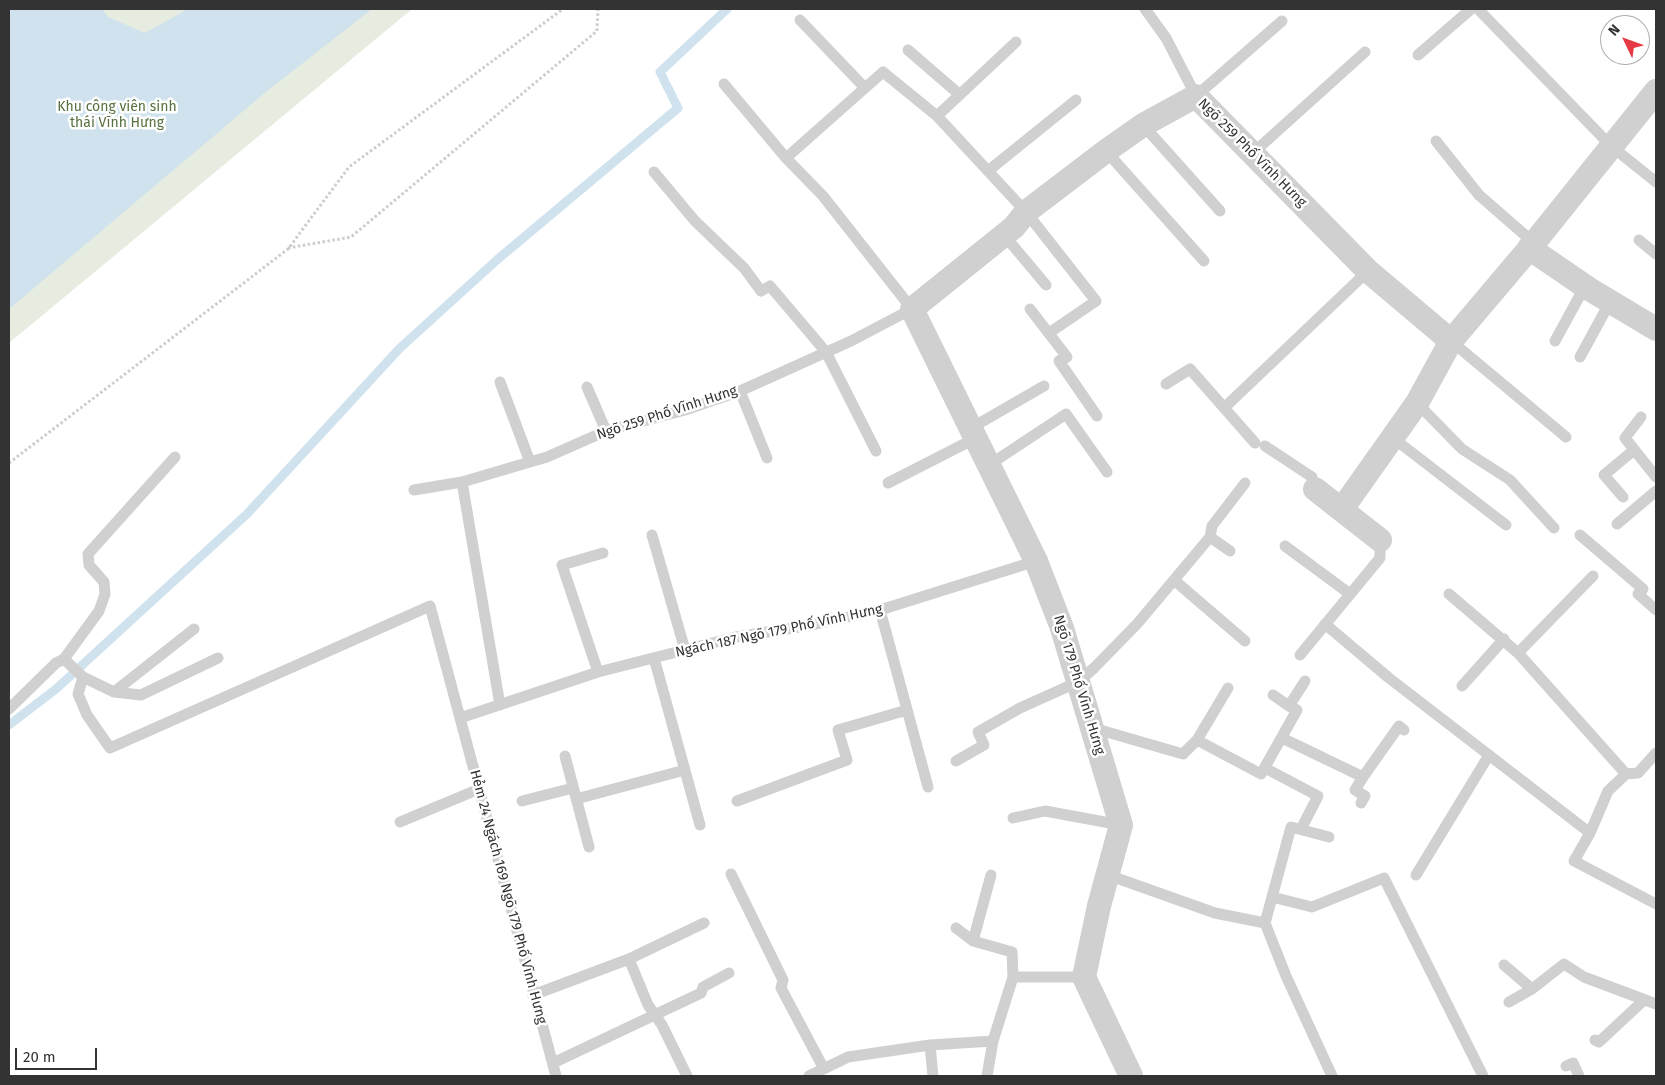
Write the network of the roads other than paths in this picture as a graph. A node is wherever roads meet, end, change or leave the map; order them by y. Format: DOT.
graph roads {
  1 [pos="1145,9"];
  2 [pos="1471,9"];
  3 [pos="1478,9"];
  4 [pos="800,20"];
  5 [pos="1282,21"];
  6 [pos="1016,42"];
  7 [pos="908,50"];
  8 [pos="1365,52"];
  9 [pos="1418,55"];
  10 [pos="724,84"];
  11 [pos="865,88"];
  12 [pos="1656,91"];
  13 [pos="960,95"];
  14 [pos="1196,96"];
  15 [pos="1076,100"];
  16 [pos="937,116"];
  17 [pos="1143,125"];
  18 [pos="1436,141"];
  19 [pos="1611,146"];
  20 [pos="1106,151"];
  21 [pos="1253,153"];
  22 [pos="786,158"];
  23 [pos="988,171"];
  24 [pos="654,172"];
  25 [pos="1656,182"];
  26 [pos="1220,211"];
  27 [pos="1026,212"];
  28 [pos="1004,235"];
  29 [pos="1639,240"];
  30 [pos="1532,246"];
  31 [pos="1656,254"];
  32 [pos="1204,261"];
  33 [pos="1368,271"];
  34 [pos="1046,285"];
  35 [pos="1585,286"];
  36 [pos="1610,302"];
  37 [pos="912,309"];
  38 [pos="1030,309"];
  39 [pos="1656,329"];
  40 [pos="1049,334"];
  41 [pos="1452,341"];
  42 [pos="1555,341"];
  43 [pos="826,352"];
  44 [pos="1580,357"];
  45 [pos="500,382"];
  46 [pos="1166,384"];
  47 [pos="1044,386"];
  48 [pos="587,387"];
  49 [pos="740,391"];
  50 [pos="1417,403"];
  51 [pos="1224,408"];
  52 [pos="1097,416"];
  53 [pos="1640,417"];
  54 [pos="606,431"];
  55 [pos="973,433"];
  56 [pos="1566,437"];
  57 [pos="1393,438"];
  58 [pos="1634,450"];
  59 [pos="876,451"];
  60 [pos="176,457"];
  61 [pos="767,458"];
  62 [pos="530,462"];
  63 [pos="989,465"];
  64 [pos="1107,472"];
  65 [pos="1656,475"];
  66 [pos="462,482"];
  67 [pos="888,483"];
  68 [pos="1245,483"];
  69 [pos="1315,489"];
  70 [pos="414,490"];
  71 [pos="1656,491"];
  72 [pos="1623,497"];
  73 [pos="1342,509"];
  74 [pos="1617,524"];
  75 [pos="1506,525"];
  76 [pos="1554,528"];
  77 [pos="652,535"];
  78 [pos="1580,535"];
  79 [pos="1210,537"];
  80 [pos="1380,540"];
  81 [pos="1285,546"];
  82 [pos="1230,551"];
  83 [pos="603,552"];
  84 [pos="1036,561"];
  85 [pos="1593,576"];
  86 [pos="1174,580"];
  87 [pos="1350,594"];
  88 [pos="1450,594"];
  89 [pos="880,610"];
  90 [pos="1656,610"];
  91 [pos="1325,624"];
  92 [pos="194,629"];
  93 [pos="1504,639"];
  94 [pos="1245,641"];
  95 [pos="685,650"];
  96 [pos="1518,653"];
  97 [pos="1300,655"];
  98 [pos="218,658"];
  99 [pos="654,658"];
  100 [pos="64,659"];
  101 [pos="598,672"];
  102 [pos="83,677"];
  103 [pos="1305,681"];
  104 [pos="1078,682"];
  105 [pos="1462,686"];
  106 [pos="1228,688"];
  107 [pos="114,692"];
  108 [pos="1273,695"];
  109 [pos="500,704"];
  110 [pos="1289,706"];
  111 [pos="9,709"];
  112 [pos="907,710"];
  113 [pos="460,718"];
  114 [pos="1093,728"];
  115 [pos="1404,730"];
  116 [pos="1282,738"];
  117 [pos="1197,740"];
  118 [pos="1656,753"];
  119 [pos="1489,755"];
  120 [pos="565,756"];
  121 [pos="956,761"];
  122 [pos="1265,768"];
  123 [pos="684,770"];
  124 [pos="1626,774"];
  125 [pos="1363,777"];
  126 [pos="928,787"];
  127 [pos="478,789"];
  128 [pos="574,793"];
  129 [pos="522,801"];
  130 [pos="737,801"];
  131 [pos="1361,803"];
  132 [pos="1013,818"];
  133 [pos="400,822"];
  134 [pos="700,825"];
  135 [pos="1121,825"];
  136 [pos="1301,829"];
  137 [pos="1590,833"];
  138 [pos="1329,837"];
  139 [pos="589,847"];
  140 [pos="731,874"];
  141 [pos="991,875"];
  142 [pos="1108,875"];
  143 [pos="1416,875"];
  144 [pos="1272,898"];
  145 [pos="1656,904"];
  146 [pos="704,923"];
  147 [pos="1265,923"];
  148 [pos="956,928"];
  149 [pos="974,941"];
  150 [pos="629,959"];
  151 [pos="1504,965"];
  152 [pos="729,973"];
  153 [pos="1013,977"];
  154 [pos="1084,977"];
  155 [pos="1532,990"];
  156 [pos="533,995"];
  157 [pos="1644,1000"];
  158 [pos="1510,1002"];
  159 [pos="1656,1004"];
  160 [pos="656,1015"];
  161 [pos="1595,1040"];
  162 [pos="993,1041"];
  163 [pos="930,1045"];
  164 [pos="553,1063"];
  165 [pos="1566,1066"];
  166 [pos="824,1069"];
  167 [pos="556,1076"];
  168 [pos="687,1076"];
  169 [pos="809,1076"];
  170 [pos="933,1076"];
  171 [pos="987,1076"];
  172 [pos="1131,1076"];
  173 [pos="1332,1076"];
  174 [pos="1483,1076"];
  175 [pos="1579,1076"];
  1 -- 14 [label="lane"];
  2 -- 9 [label="lane"];
  3 -- 19 [label="lane"];
  4 -- 11 [label="lane"];
  5 -- 14 [label="lane"];
  6 -- 13 [label="lane"];
  7 -- 13 [label="lane"];
  8 -- 21 [label="lane"];
  10 -- 22 [label="lane"];
  11 -- 16 [label="lane"];
  11 -- 22 [label="lane"];
  12 -- 19 [label="street"];
  13 -- 16 [label="lane"];
  14 -- 17 [label="street, Ngõ 259 Phố Vĩnh Hưng"];
  14 -- 21 [label="street, Ngõ 259 Phố Vĩnh Hưng"];
  15 -- 23 [label="lane"];
  16 -- 23 [label="lane"];
  17 -- 20 [label="street, Ngõ 259 Phố Vĩnh Hưng"];
  17 -- 26 [label="lane"];
  18 -- 30 [label="lane"];
  19 -- 25 [label="lane"];
  19 -- 30 [label="street"];
  20 -- 27 [label="street, Ngõ 259 Phố Vĩnh Hưng"];
  20 -- 32 [label="lane"];
  21 -- 33 [label="street, Ngõ 259 Phố Vĩnh Hưng"];
  22 -- 37 [label="lane"];
  23 -- 27 [label="lane"];
  24 -- 43 [label="lane"];
  27 -- 28 [label="street, Ngõ 259 Phố Vĩnh Hưng"];
  27 -- 40 [label="lane"];
  28 -- 34 [label="lane"];
  28 -- 37 [label="street, Ngõ 259 Phố Vĩnh Hưng"];
  29 -- 31 [label="lane"];
  30 -- 35 [label="street"];
  30 -- 41 [label="street"];
  33 -- 41 [label="street, Ngõ 259 Phố Vĩnh Hưng"];
  33 -- 51 [label="lane"];
  35 -- 36 [label="street"];
  35 -- 42 [label="lane"];
  36 -- 39 [label="street"];
  36 -- 44 [label="lane"];
  37 -- 43 [label="lane, Ngõ 259 Phố Vĩnh Hưng"];
  37 -- 55 [label="street, Ngõ 179 Phố Vĩnh Hưng"];
  38 -- 40 [label="lane"];
  40 -- 52 [label="lane"];
  41 -- 50 [label="street"];
  41 -- 56 [label="lane"];
  43 -- 49 [label="lane, Ngõ 259 Phố Vĩnh Hưng"];
  43 -- 59 [label="lane"];
  45 -- 62 [label="lane"];
  46 -- 51 [label="lane"];
  47 -- 55 [label="lane"];
  48 -- 54 [label="lane"];
  49 -- 54 [label="lane, Ngõ 259 Phố Vĩnh Hưng"];
  49 -- 61 [label="lane"];
  50 -- 57 [label="street"];
  50 -- 76 [label="lane"];
  51 -- 69 [label="lane"];
  53 -- 58 [label="lane"];
  54 -- 62 [label="lane, Ngõ 259 Phố Vĩnh Hưng"];
  55 -- 63 [label="street, Ngõ 179 Phố Vĩnh Hưng"];
  55 -- 67 [label="lane"];
  57 -- 73 [label="street"];
  57 -- 75 [label="lane"];
  58 -- 65 [label="lane"];
  58 -- 72 [label="lane"];
  60 -- 100 [label="lane"];
  62 -- 66 [label="lane, Ngõ 259 Phố Vĩnh Hưng"];
  63 -- 64 [label="lane"];
  63 -- 84 [label="street, Ngõ 179 Phố Vĩnh Hưng"];
  66 -- 70 [label="lane, Ngõ 259 Phố Vĩnh Hưng"];
  66 -- 109 [label="lane"];
  68 -- 79 [label="lane"];
  69 -- 73 [label="street"];
  71 -- 74 [label="lane"];
  73 -- 80 [label="street"];
  77 -- 95 [label="lane"];
  78 -- 90 [label="lane"];
  79 -- 82 [label="lane"];
  79 -- 86 [label="lane"];
  80 -- 87 [label="lane"];
  81 -- 87 [label="lane"];
  83 -- 101 [label="lane"];
  84 -- 89 [label="lane, Ngách 187 Ngõ 179 Phố Vĩnh Hưng"];
  84 -- 104 [label="street, Ngõ 179 Phố Vĩnh Hưng"];
  85 -- 96 [label="lane"];
  86 -- 94 [label="lane"];
  86 -- 104 [label="lane"];
  87 -- 91 [label="lane"];
  88 -- 93 [label="lane"];
  89 -- 95 [label="lane, Ngách 187 Ngõ 179 Phố Vĩnh Hưng"];
  89 -- 112 [label="lane"];
  91 -- 97 [label="lane"];
  91 -- 119 [label="lane"];
  92 -- 107 [label="lane"];
  93 -- 96 [label="lane"];
  93 -- 105 [label="lane"];
  95 -- 99 [label="lane, Ngách 187 Ngõ 179 Phố Vĩnh Hưng"];
  96 -- 124 [label="lane"];
  98 -- 107 [label="lane"];
  99 -- 101 [label="lane, Ngách 187 Ngõ 179 Phố Vĩnh Hưng"];
  99 -- 123 [label="lane"];
  100 -- 102 [label="lane"];
  100 -- 111 [label="lane"];
  101 -- 109 [label="lane, Ngách 187 Ngõ 179 Phố Vĩnh Hưng"];
  102 -- 107 [label="lane"];
  102 -- 113 [label="lane"];
  103 -- 110 [label="lane"];
  104 -- 114 [label="street, Ngõ 179 Phố Vĩnh Hưng"];
  104 -- 121 [label="lane"];
  106 -- 117 [label="lane"];
  108 -- 110 [label="lane"];
  109 -- 113 [label="lane, Ngách 187 Ngõ 179 Phố Vĩnh Hưng"];
  110 -- 116 [label="lane"];
  112 -- 126 [label="lane"];
  112 -- 130 [label="lane"];
  113 -- 127 [label="lane, Hẻm 24 Ngách 169 Ngõ 179 Phố Vĩnh Hưng"];
  114 -- 117 [label="lane"];
  114 -- 135 [label="street, Ngõ 179 Phố Vĩnh Hưng"];
  115 -- 125 [label="lane"];
  116 -- 122 [label="lane"];
  116 -- 125 [label="lane"];
  117 -- 122 [label="lane"];
  118 -- 124 [label="lane"];
  119 -- 137 [label="lane"];
  119 -- 143 [label="lane"];
  120 -- 128 [label="lane"];
  122 -- 136 [label="lane"];
  123 -- 128 [label="lane"];
  123 -- 134 [label="lane"];
  124 -- 137 [label="lane"];
  125 -- 131 [label="lane"];
  127 -- 133 [label="lane"];
  127 -- 156 [label="lane, Hẻm 24 Ngách 169 Ngõ 179 Phố Vĩnh Hưng"];
  128 -- 129 [label="lane"];
  128 -- 139 [label="lane"];
  132 -- 135 [label="lane"];
  135 -- 142 [label="street"];
  136 -- 138 [label="lane"];
  136 -- 144 [label="lane"];
  137 -- 145 [label="lane"];
  140 -- 166 [label="lane"];
  141 -- 149 [label="lane"];
  142 -- 147 [label="lane"];
  142 -- 154 [label="street"];
  144 -- 147 [label="lane"];
  144 -- 174 [label="lane"];
  146 -- 150 [label="lane"];
  147 -- 173 [label="lane"];
  148 -- 149 [label="lane"];
  149 -- 153 [label="lane"];
  150 -- 156 [label="lane"];
  150 -- 160 [label="lane"];
  151 -- 155 [label="lane"];
  152 -- 160 [label="lane"];
  153 -- 154 [label="lane"];
  153 -- 162 [label="lane"];
  154 -- 172 [label="street"];
  155 -- 157 [label="lane"];
  155 -- 158 [label="lane"];
  156 -- 164 [label="lane, Hẻm 24 Ngách 169 Ngõ 179 Phố Vĩnh Hưng"];
  157 -- 159 [label="lane"];
  157 -- 161 [label="lane"];
  160 -- 164 [label="lane"];
  160 -- 168 [label="lane"];
  162 -- 163 [label="lane"];
  162 -- 171 [label="lane"];
  163 -- 166 [label="lane"];
  163 -- 170 [label="lane"];
  164 -- 167 [label="lane, Hẻm 24 Ngách 169 Ngõ 179 Phố Vĩnh Hưng"];
  165 -- 175 [label="lane"];
  166 -- 169 [label="lane"];
}
